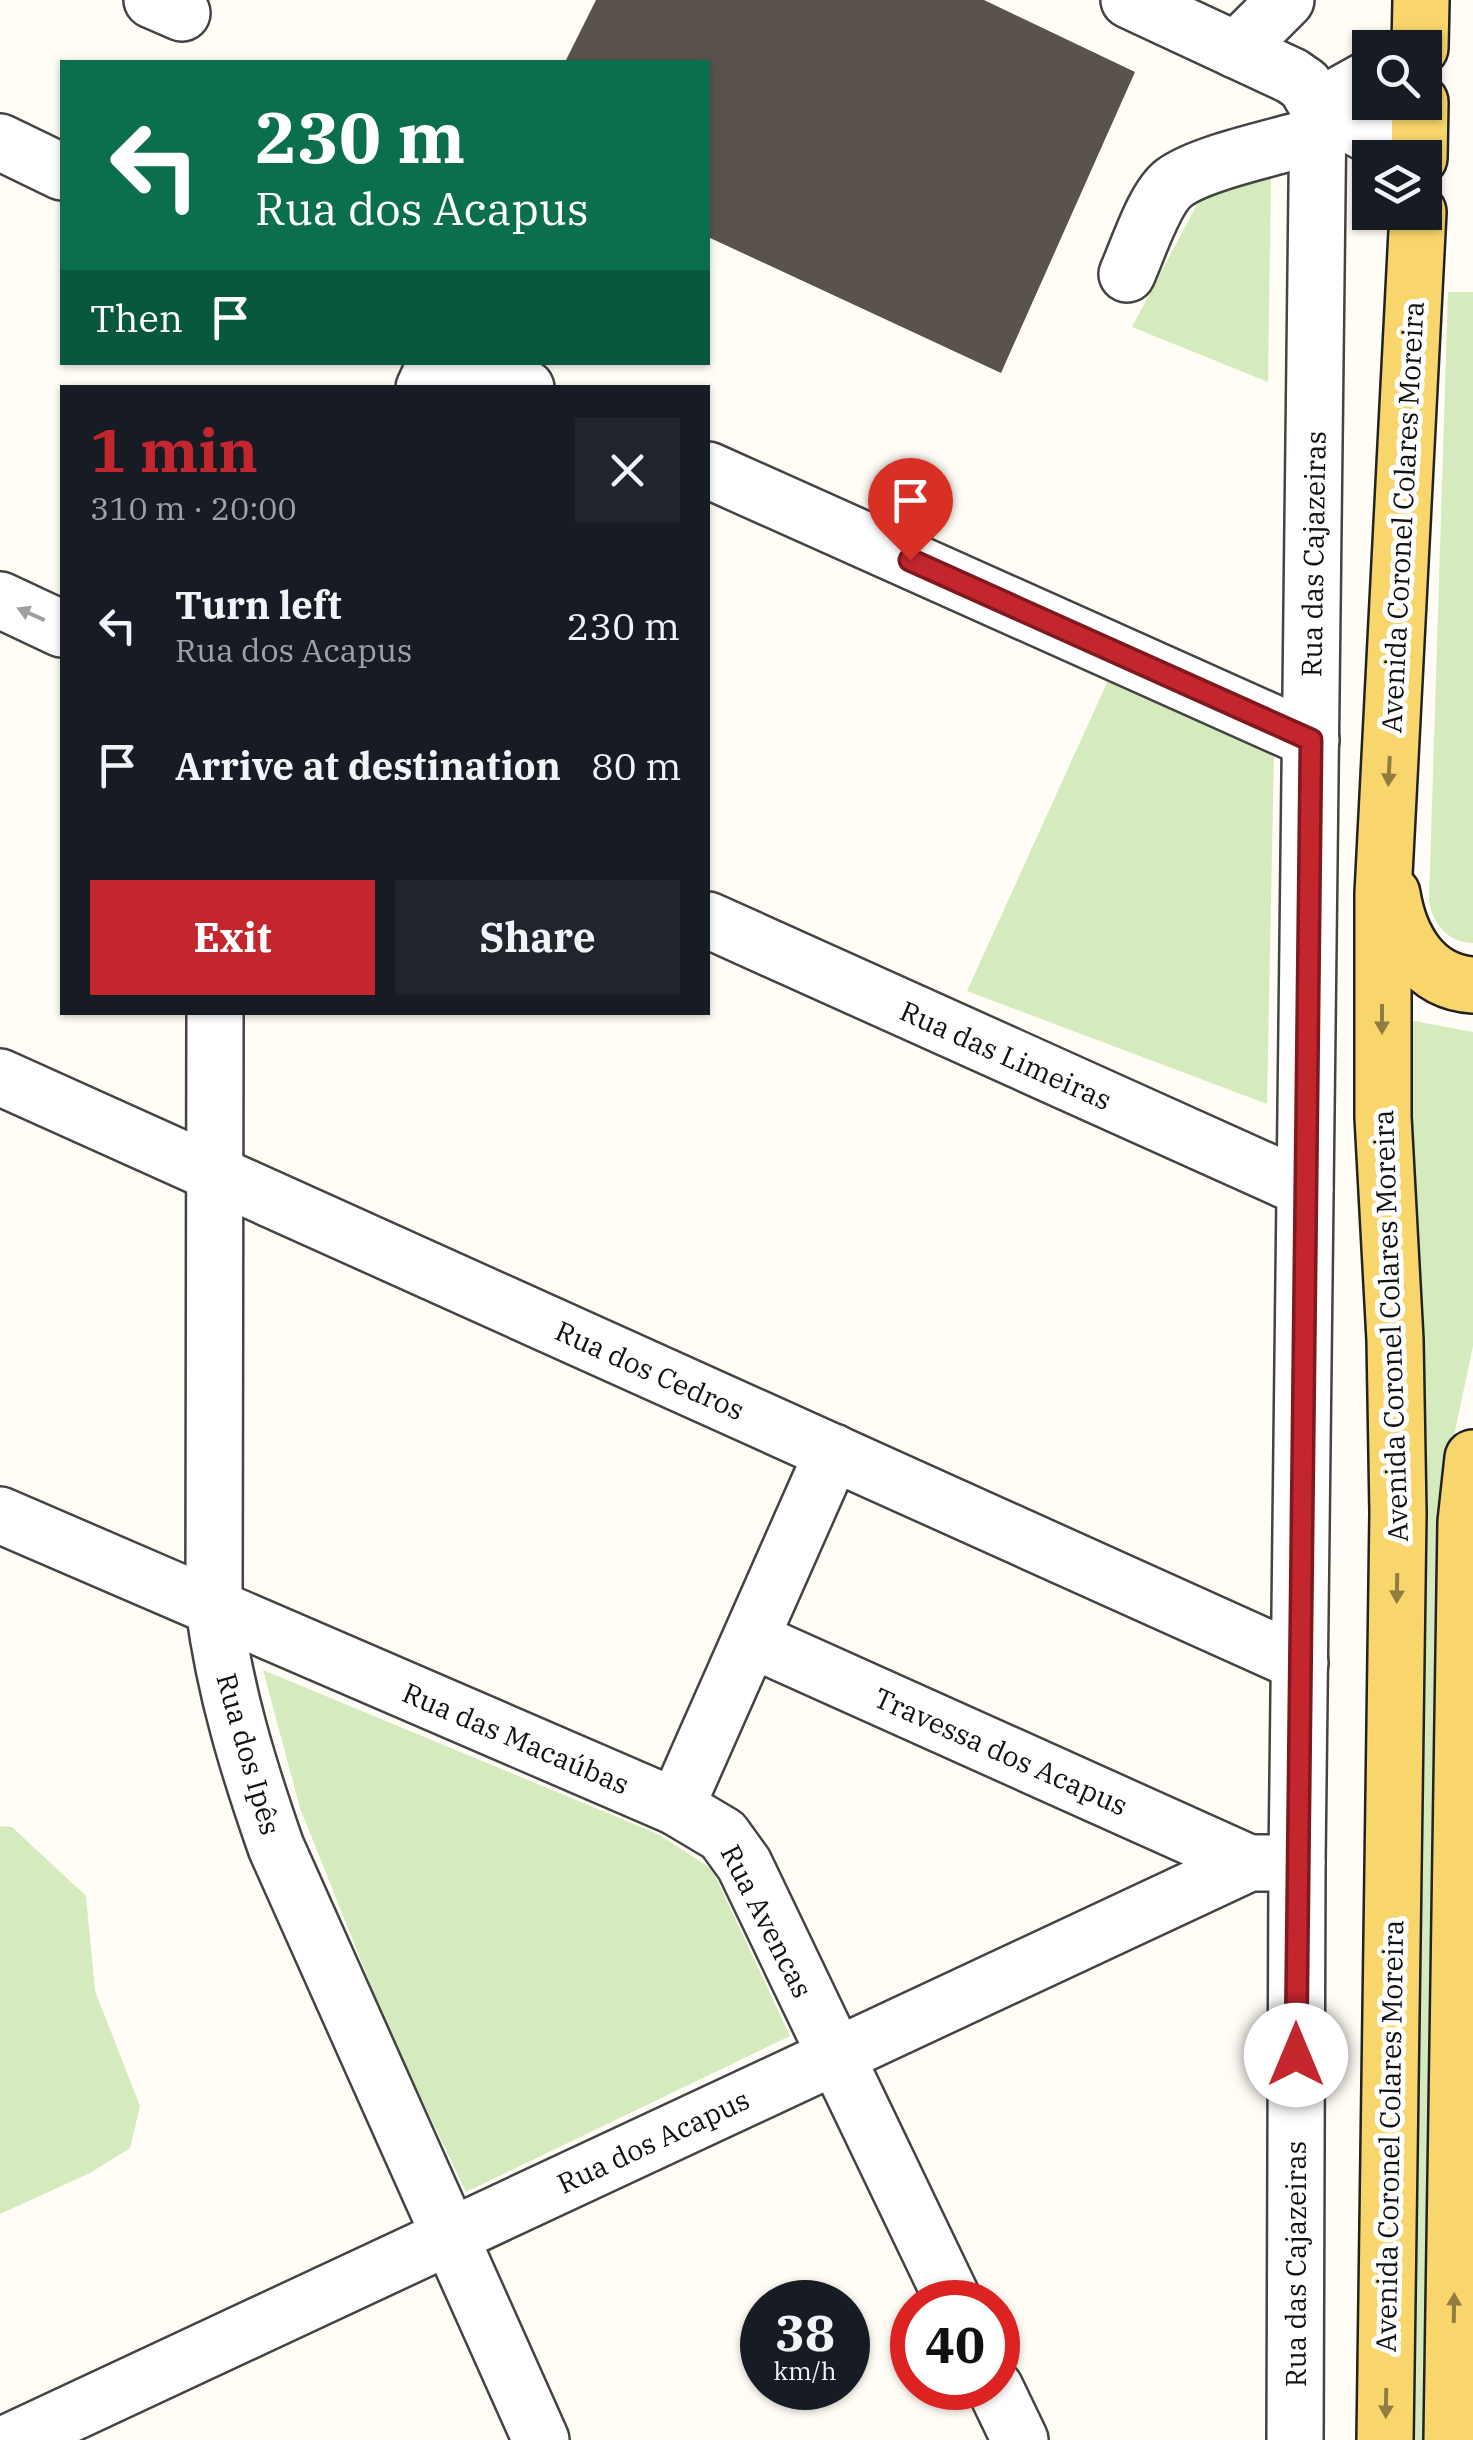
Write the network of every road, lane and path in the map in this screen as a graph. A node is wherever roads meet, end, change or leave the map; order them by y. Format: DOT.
graph roads {
  1 [pos="1129,0"];
  2 [pos="1286,0"];
  3 [pos="1421,0"];
  4 [pos="1420,30"];
  5 [pos="1236,50"];
  6 [pos="1352,93"];
  7 [pos="1318,121"];
  8 [pos="1368,140"];
  9 [pos="0,142"];
  10 [pos="60,171"];
  11 [pos="1417,230"];
  12 [pos="1127,274"];
  13 [pos="477,365"];
  14 [pos="520,385"];
  15 [pos="710,471"];
  16 [pos="0,600"];
  17 [pos="60,627"];
  18 [pos="1311,740"];
  19 [pos="1385,851"];
  20 [pos="710,921"];
  21 [pos="1473,985"];
  22 [pos="215,1015"];
  23 [pos="0,1076"];
  24 [pos="214,1173"];
  25 [pos="1305,1189"];
  26 [pos="833,1452"];
  27 [pos="1473,1458"];
  28 [pos="0,1515"];
  29 [pos="214,1608"];
  30 [pos="753,1640"];
  31 [pos="1300,1663"];
  32 [pos="676,1807"];
  33 [pos="1273,1863"];
  34 [pos="834,2057"];
  35 [pos="448,2237"];
  36 [pos="943,2280"];
  37 [pos="1006,2410"];
  38 [pos="44,2434"];
  39 [pos="541,2440"];
  40 [pos="1020,2440"];
  41 [pos="1295,2440"];
  42 [pos="1385,2440"];
  43 [pos="1452,2440"];
  1 -- 5 [label="street"];
  2 -- 5 [label="street"];
  3 -- 4 [label="main road"];
  5 -- 7 [label="street"];
  6 -- 7 [label="street"];
  7 -- 8 [label="street"];
  7 -- 12 [label="street"];
  7 -- 18 [label="street, Rua das Cajazeiras"];
  9 -- 10 [label="street"];
  11 -- 19 [label="main road, Avenida Coronel Colares Moreira, one-way"];
  13 -- 14 [label="street"];
  15 -- 18 [label="street"];
  17 -- 16 [label="street, one-way"];
  18 -- 25 [label="street, Rua das Cajazeiras"];
  19 -- 21 [label="main road"];
  19 -- 42 [label="main road, Avenida Coronel Colares Moreira, one-way"];
  20 -- 25 [label="street, Rua das Limeiras"];
  22 -- 24 [label="street, Rua dos Ipês"];
  23 -- 24 [label="street, Rua dos Cedros"];
  24 -- 26 [label="street, Rua dos Cedros"];
  24 -- 29 [label="street, Rua dos Ipês"];
  25 -- 31 [label="street, Rua das Cajazeiras"];
  26 -- 30 [label="street"];
  26 -- 31 [label="street, Rua dos Cedros"];
  43 -- 27 [label="main road, one-way"];
  28 -- 29 [label="street, Rua das Macaúbas"];
  29 -- 32 [label="street, Rua das Macaúbas"];
  29 -- 35 [label="street, Rua dos Ipês"];
  30 -- 32 [label="street"];
  30 -- 33 [label="street, Travessa dos Acapus"];
  31 -- 33 [label="street, Rua das Cajazeiras"];
  32 -- 34 [label="street, Rua Avencas"];
  33 -- 34 [label="street, Rua dos Acapus"];
  33 -- 41 [label="street, Rua das Cajazeiras"];
  34 -- 35 [label="street, Rua dos Acapus"];
  34 -- 36 [label="street"];
  35 -- 38 [label="street, Rua dos Acapus"];
  35 -- 39 [label="street, Rua dos Ipês"];
  37 -- 40 [label="street"];
}
